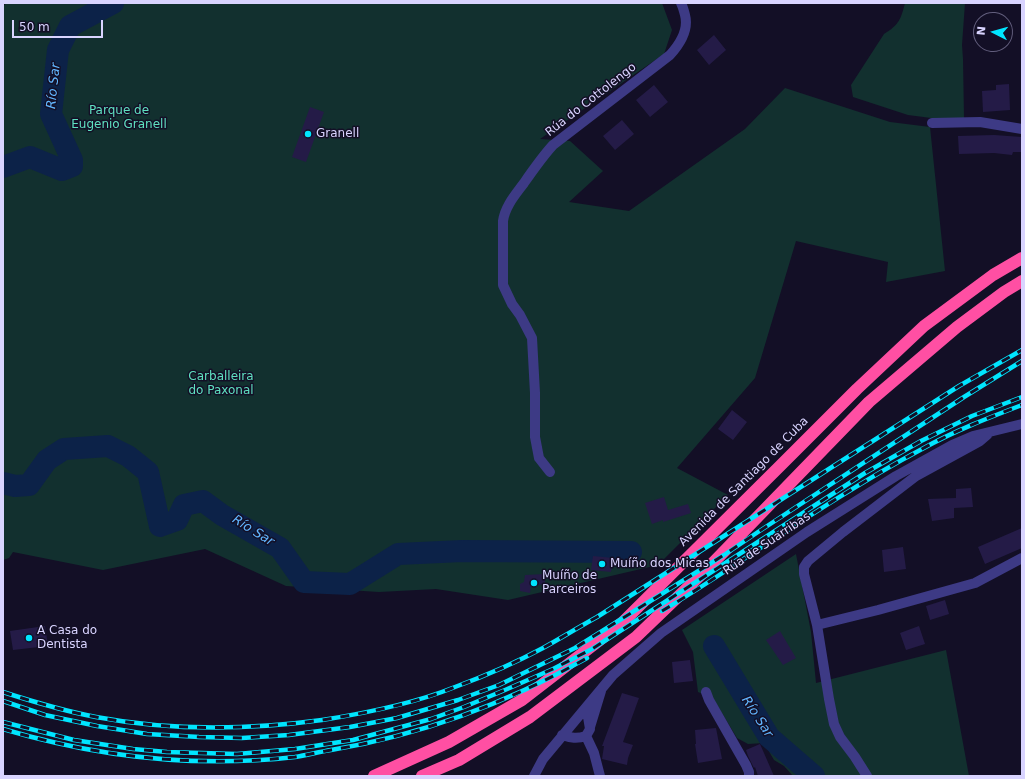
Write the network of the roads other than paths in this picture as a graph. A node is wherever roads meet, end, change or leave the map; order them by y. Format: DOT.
graph roads {
  1 [pos="681,3"];
  2 [pos="932,123"];
  3 [pos="1022,128"];
  4 [pos="1022,258"];
  5 [pos="1022,281"];
  6 [pos="1022,424"];
  7 [pos="990,432"];
  8 [pos="550,472"];
  9 [pos="1022,558"];
  10 [pos="817,625"];
  11 [pos="603,687"];
  12 [pos="706,692"];
  13 [pos="583,711"];
  14 [pos="588,733"];
  15 [pos="562,735"];
  16 [pos="374,776"];
  17 [pos="422,776"];
  18 [pos="534,776"];
  19 [pos="600,776"];
  20 [pos="749,776"];
  21 [pos="867,776"];
  1 -- 8 [label="street, Rúa do Cottolengo"];
  2 -- 3 [label="street"];
  4 -- 16 [label="highway, Avenida de Santiago de Cuba"];
  5 -- 17 [label="highway"];
  6 -- 7 [label="street, Rúa de Suarribas"];
  7 -- 10 [label="street, Rúa de Suarribas"];
  7 -- 11 [label="street, Rúa de Suarribas"];
  9 -- 10 [label="street"];
  10 -- 21 [label="street, Rúa de Suarribas"];
  11 -- 13 [label="street, Rúa de Suarribas"];
  11 -- 14 [label="street"];
  12 -- 20 [label="street"];
  13 -- 14 [label="street"];
  13 -- 15 [label="street, Rúa de Suarribas"];
  14 -- 15 [label="street"];
  14 -- 19 [label="street"];
  15 -- 18 [label="street, Rúa de Suarribas"];
}
